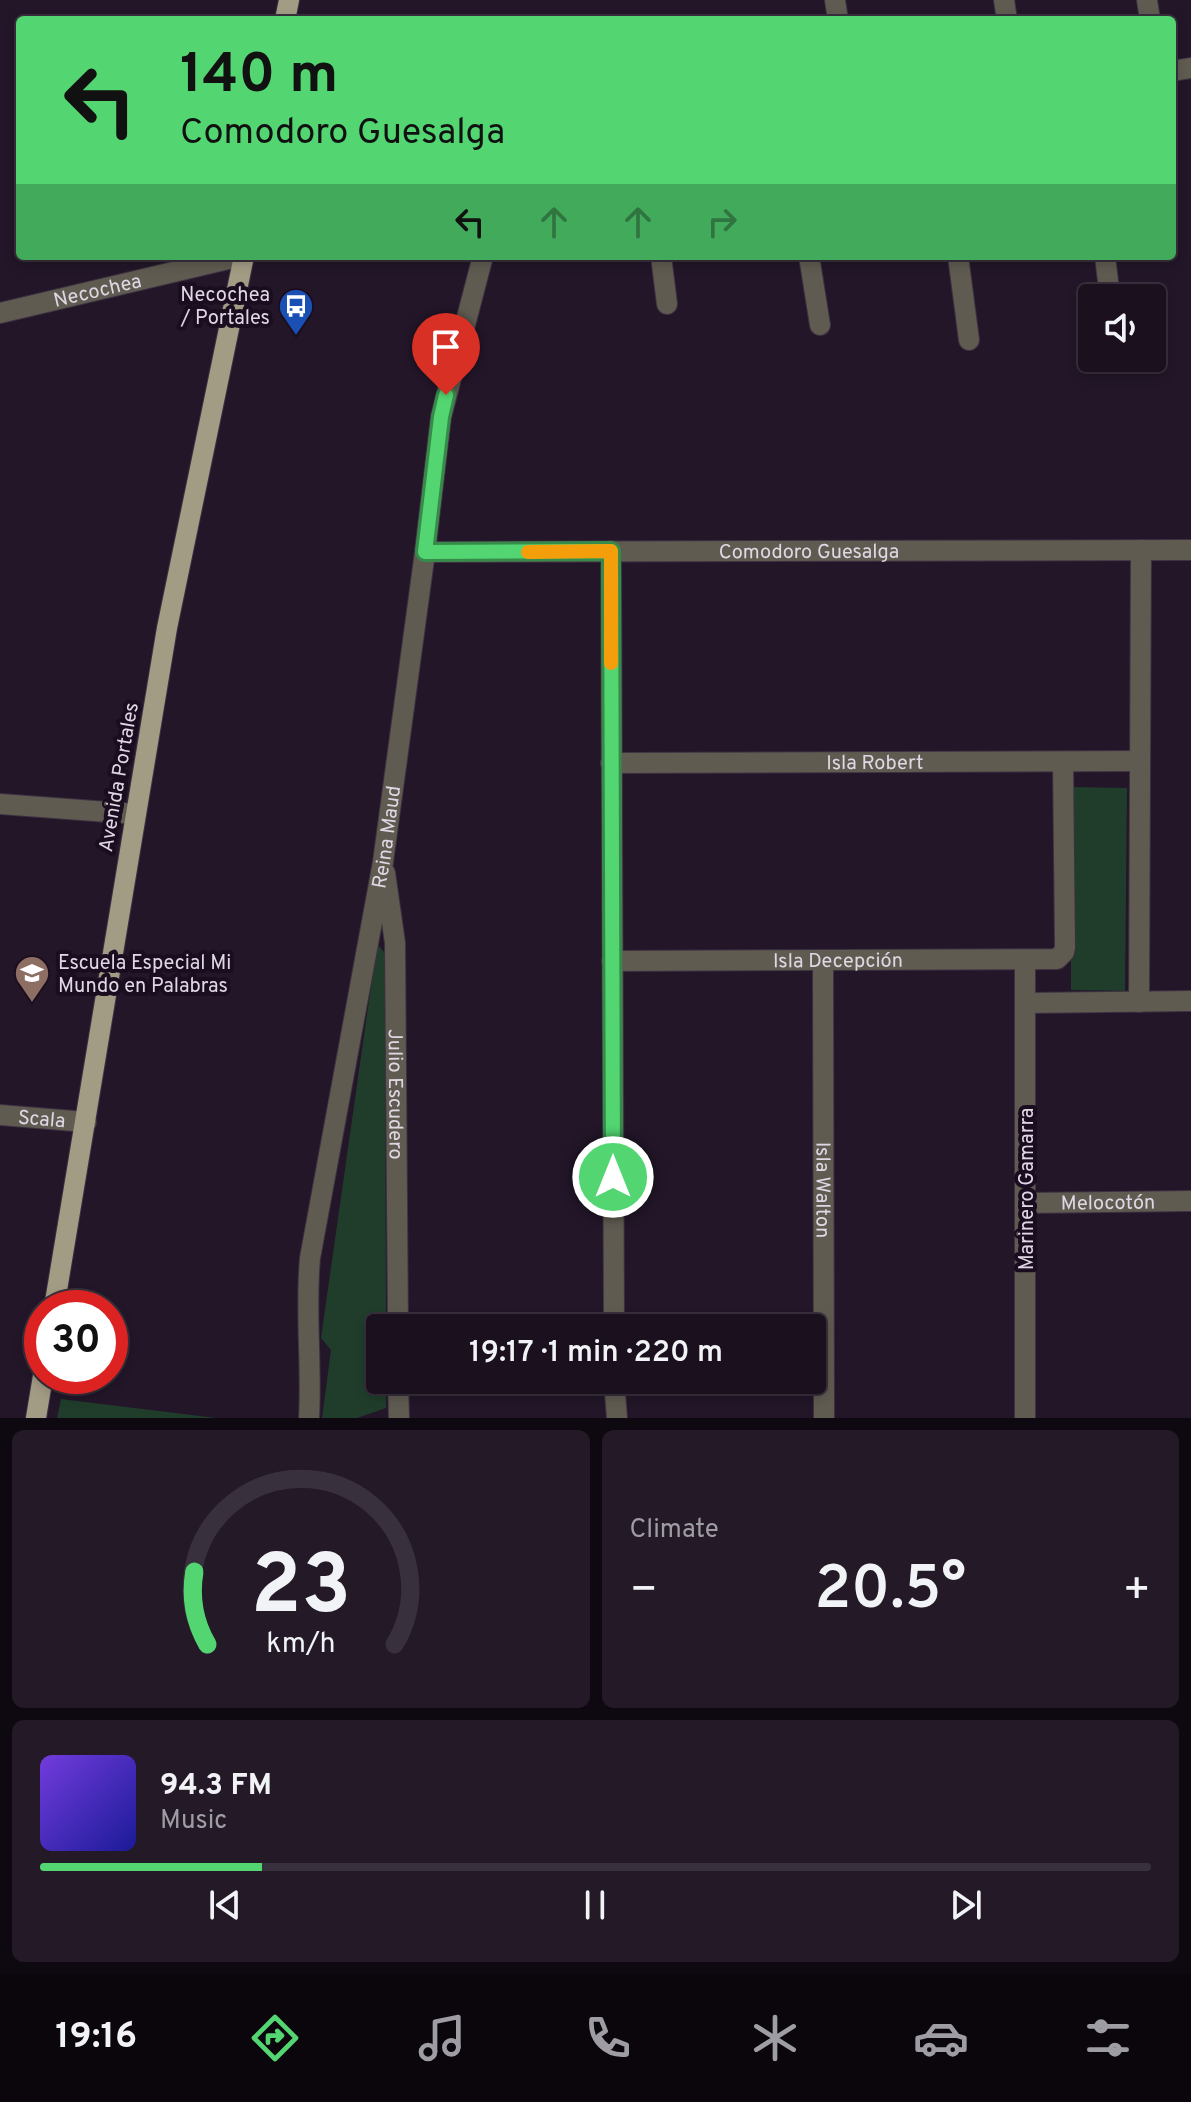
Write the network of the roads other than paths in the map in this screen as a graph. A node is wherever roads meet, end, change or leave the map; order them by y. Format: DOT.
graph roads {
  1 [pos="225,260"];
  2 [pos="241,260"];
  3 [pos="482,260"];
  4 [pos="662,260"];
  5 [pos="810,260"];
  6 [pos="959,260"];
  7 [pos="1105,260"];
  8 [pos="1108,284"];
  9 [pos="667,304"];
  10 [pos="0,313"];
  11 [pos="820,325"];
  12 [pos="969,340"];
  13 [pos="1141,550"];
  14 [pos="1191,550"];
  15 [pos="611,551"];
  16 [pos="425,552"];
  17 [pos="1140,761"];
  18 [pos="1063,762"];
  19 [pos="611,763"];
  20 [pos="0,804"];
  21 [pos="135,814"];
  22 [pos="383,862"];
  23 [pos="823,960"];
  24 [pos="1025,960"];
  25 [pos="612,961"];
  26 [pos="1191,1001"];
  27 [pos="1139,1002"];
  28 [pos="1025,1003"];
  29 [pos="0,1115"];
  30 [pos="86,1122"];
  31 [pos="1191,1201"];
  32 [pos="1026,1203"];
  33 [pos="57,1290"];
  34 [pos="398,1314"];
  35 [pos="614,1314"];
  36 [pos="40,1394"];
  37 [pos="398,1394"];
  38 [pos="615,1394"];
  39 [pos="36,1418"];
  40 [pos="309,1418"];
  41 [pos="399,1418"];
  42 [pos="617,1418"];
  43 [pos="824,1418"];
  44 [pos="1025,1418"];
  1 -- 10 [label="street, Necochea"];
  2 -- 21 [label="main road, Avenida Portales"];
  3 -- 16 [label="street, Reina Maud"];
  4 -- 9 [label="street"];
  5 -- 11 [label="street"];
  6 -- 12 [label="street"];
  7 -- 8 [label="street"];
  13 -- 14 [label="street, Comodoro Guesalga"];
  13 -- 15 [label="street, Comodoro Guesalga"];
  13 -- 17 [label="street"];
  15 -- 16 [label="street, Comodoro Guesalga"];
  15 -- 19 [label="street"];
  16 -- 22 [label="street, Reina Maud"];
  17 -- 18 [label="street, Isla Robert"];
  17 -- 27 [label="street"];
  18 -- 19 [label="street, Isla Robert"];
  18 -- 24 [label="street, Isla Decepción"];
  19 -- 25 [label="street"];
  20 -- 21 [label="street"];
  21 -- 30 [label="main road, Avenida Portales"];
  22 -- 34 [label="street, Julio Escudero"];
  22 -- 40 [label="street, Reina Maud"];
  23 -- 24 [label="street, Isla Decepción"];
  23 -- 25 [label="street, Isla Decepción"];
  23 -- 43 [label="street, Isla Walton"];
  24 -- 28 [label="street, Marinero Gamarra"];
  25 -- 35 [label="street"];
  26 -- 27 [label="street"];
  27 -- 28 [label="street"];
  28 -- 32 [label="street, Marinero Gamarra"];
  29 -- 30 [label="street, Scala"];
  30 -- 33 [label="main road, Avenida Portales"];
  31 -- 32 [label="street, Melocotón"];
  32 -- 44 [label="street, Marinero Gamarra"];
  36 -- 39 [label="main road"];
  37 -- 41 [label="street"];
  38 -- 42 [label="street"];
}
